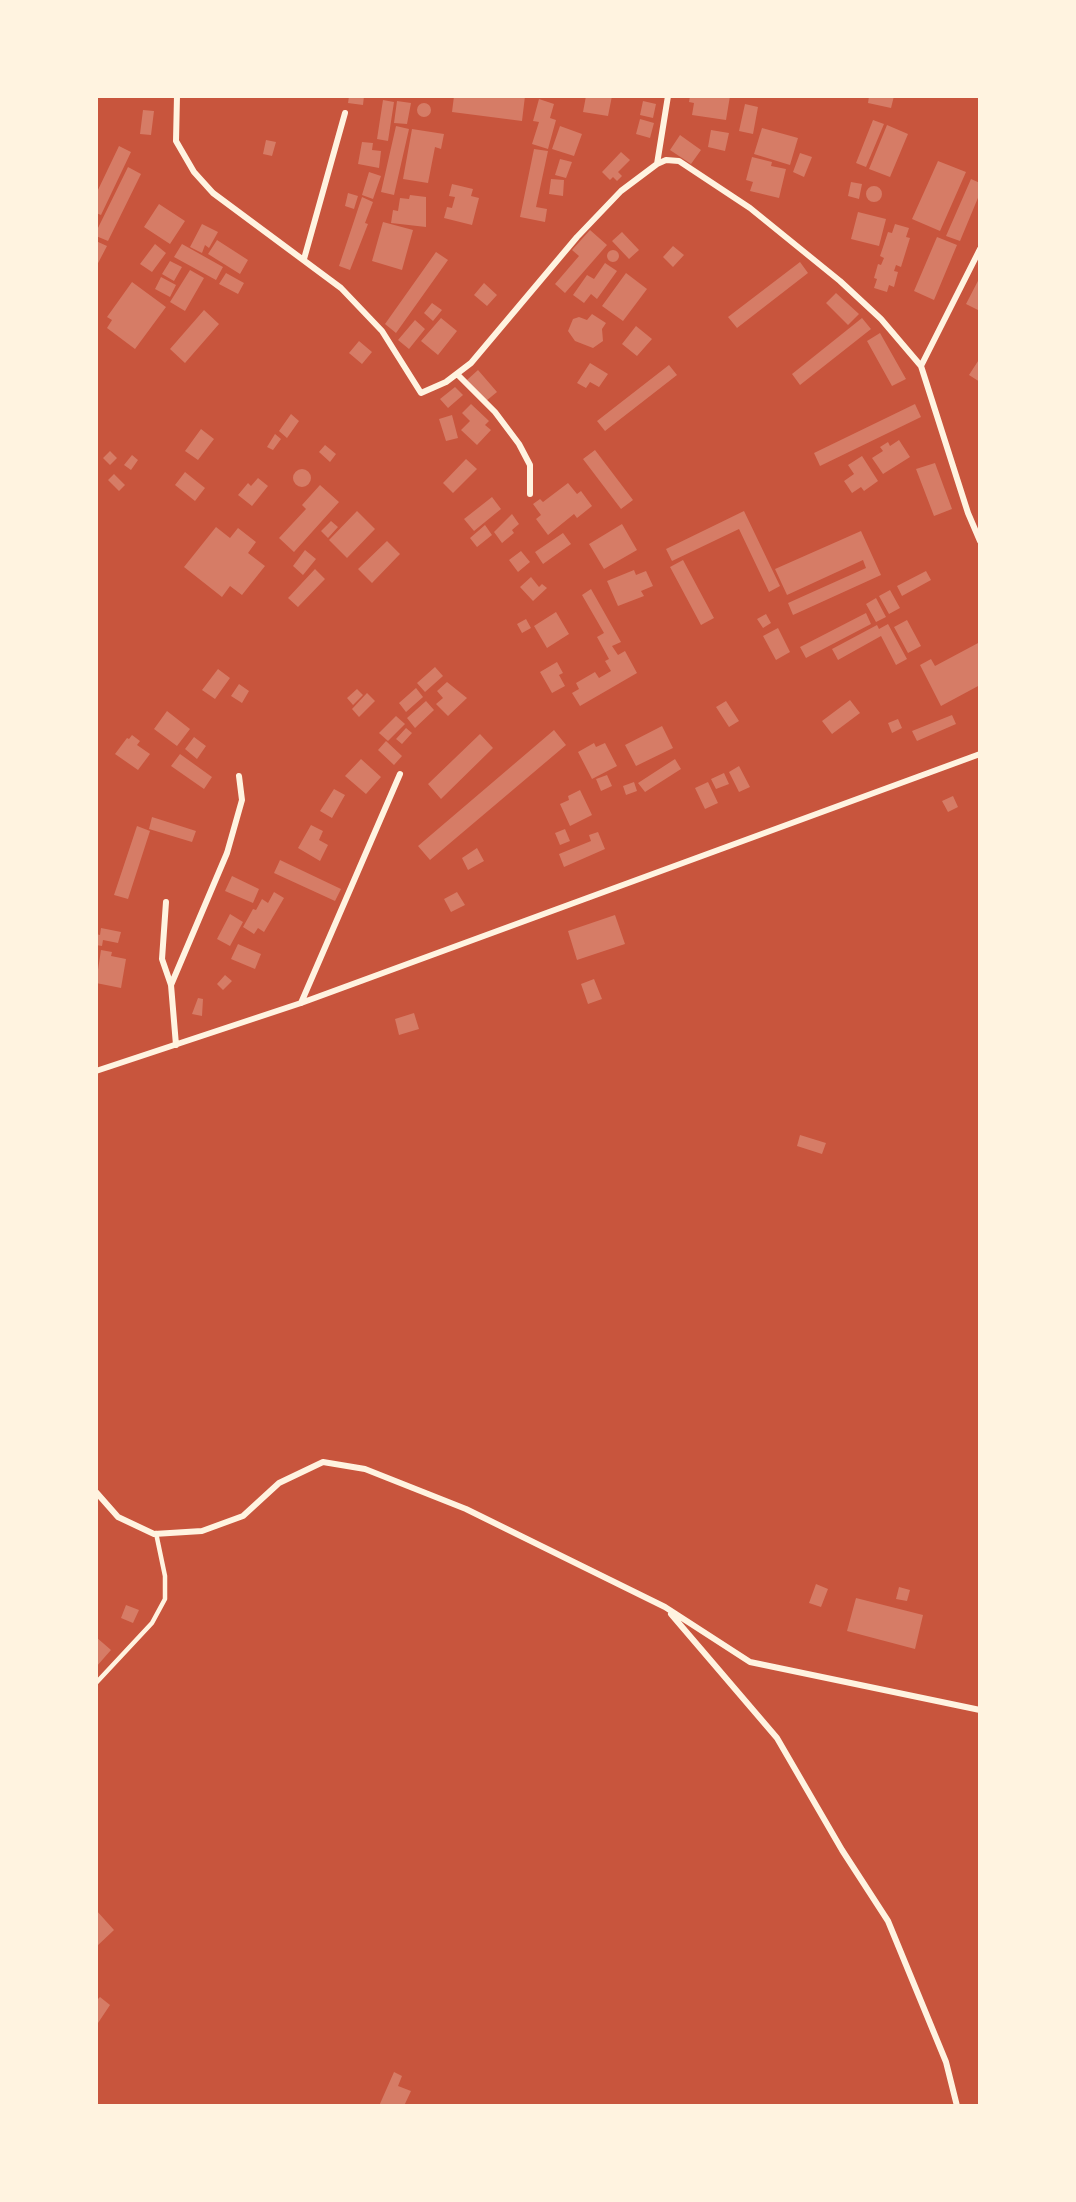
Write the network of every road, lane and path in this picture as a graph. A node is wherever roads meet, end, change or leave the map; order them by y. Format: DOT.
graph roads {
  1 [pos="177,96"];
  2 [pos="668,96"];
  3 [pos="345,113"];
  4 [pos="657,164"];
  5 [pos="980,249"];
  6 [pos="304,259"];
  7 [pos="921,366"];
  8 [pos="456,374"];
  9 [pos="530,494"];
  10 [pos="980,541"];
  11 [pos="980,754"];
  12 [pos="400,774"];
  13 [pos="239,776"];
  14 [pos="166,902"];
  15 [pos="171,985"];
  16 [pos="302,1003"];
  17 [pos="176,1045"];
  18 [pos="96,1071"];
  19 [pos="96,1492"];
  20 [pos="156,1533"];
  21 [pos="665,1607"];
  22 [pos="96,1683"];
  23 [pos="980,1710"];
  24 [pos="957,2106"];
  1 -- 6 [label="street"];
  2 -- 4 [label="street"];
  3 -- 6 [label="street"];
  4 -- 7 [label="street"];
  4 -- 8 [label="street"];
  5 -- 7 [label="street"];
  6 -- 8 [label="street"];
  7 -- 10 [label="street"];
  8 -- 9 [label="street"];
  11 -- 16 [label="street"];
  12 -- 16 [label="street"];
  13 -- 15 [label="street"];
  14 -- 15 [label="street"];
  15 -- 17 [label="street"];
  16 -- 17 [label="street"];
  17 -- 18 [label="street"];
  19 -- 20 [label="street"];
  20 -- 21 [label="street"];
  20 -- 22 [label="lane"];
  21 -- 23 [label="street"];
  21 -- 24 [label="street"];
}
